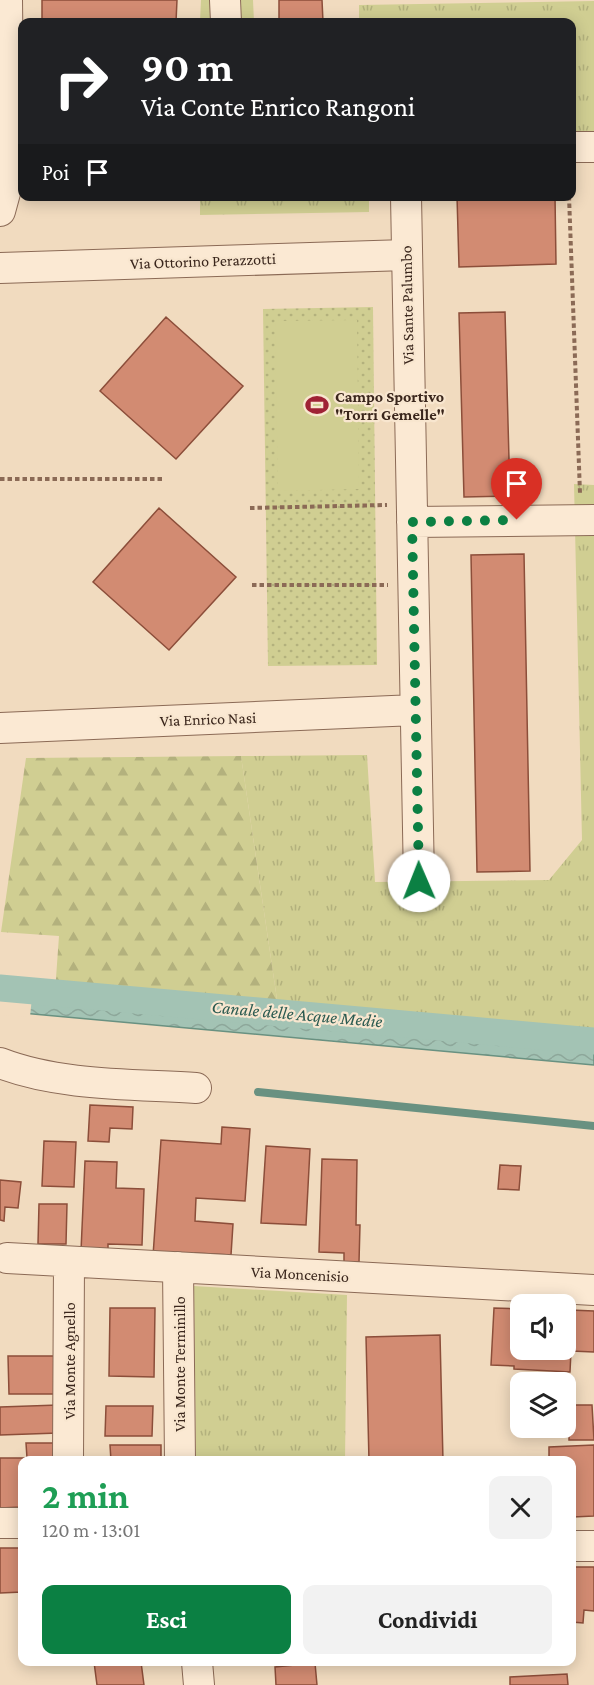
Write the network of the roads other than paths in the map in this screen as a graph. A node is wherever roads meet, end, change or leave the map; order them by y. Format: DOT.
graph roads {
  1 [pos="7,0"];
  2 [pos="225,0"];
  3 [pos="226,18"];
  4 [pos="576,147"];
  5 [pos="594,147"];
  6 [pos="406,201"];
  7 [pos="0,211"];
  8 [pos="406,255"];
  9 [pos="0,268"];
  10 [pos="412,513"];
  11 [pos="587,520"];
  12 [pos="415,710"];
  13 [pos="0,728"];
  14 [pos="419,881"];
  15 [pos="0,1063"];
  16 [pos="196,1088"];
  17 [pos="7,1258"];
  18 [pos="69,1262"];
  19 [pos="178,1267"];
  20 [pos="594,1290"];
  21 [pos="68,1456"];
  22 [pos="180,1456"];
  23 [pos="0,1523"];
  24 [pos="18,1523"];
  25 [pos="576,1546"];
  26 [pos="594,1546"];
  27 [pos="198,1666"];
  28 [pos="200,1685"];
  1 -- 7 [label="street"];
  2 -- 3 [label="street"];
  4 -- 5 [label="street"];
  6 -- 8 [label="street, Via Sante Palumbo"];
  8 -- 9 [label="street, Via Ottorino Perazzotti"];
  8 -- 10 [label="street, Via Sante Palumbo"];
  10 -- 11 [label="street"];
  10 -- 12 [label="street, Via Sante Palumbo"];
  12 -- 13 [label="street, Via Enrico Nasi"];
  12 -- 14 [label="street, Via Sante Palumbo"];
  15 -- 16 [label="street"];
  17 -- 18 [label="street, Via Moncenisio"];
  18 -- 19 [label="street, Via Moncenisio"];
  18 -- 21 [label="street, Via Monte Agnello"];
  19 -- 20 [label="street, Via Moncenisio"];
  19 -- 22 [label="street, Via Monte Terminillo"];
  23 -- 24 [label="street"];
  25 -- 26 [label="street"];
  27 -- 28 [label="street"];
}
